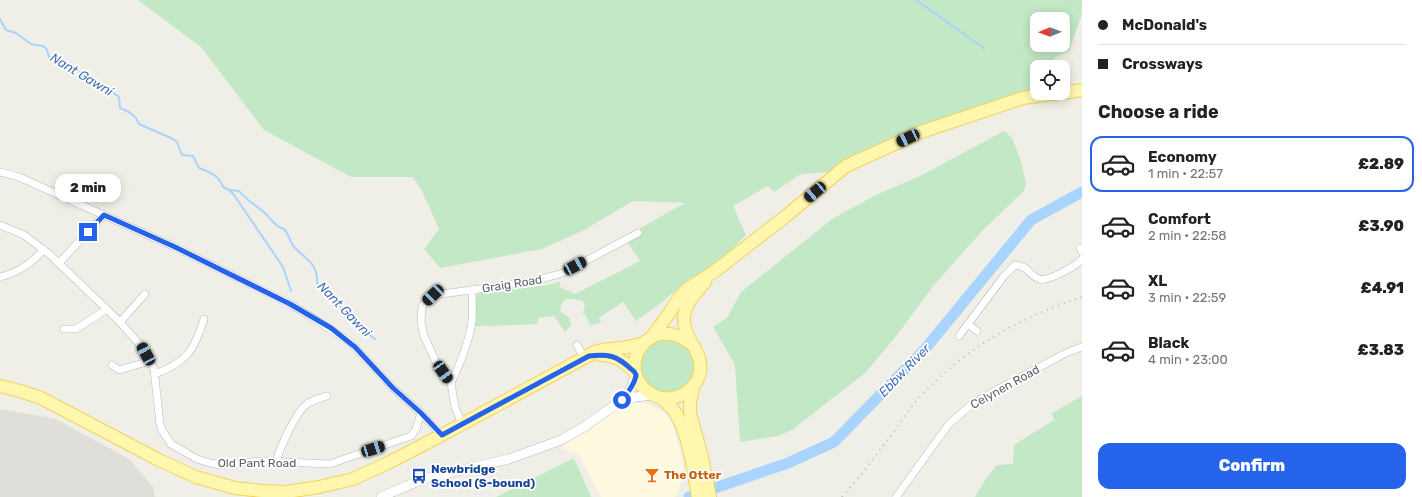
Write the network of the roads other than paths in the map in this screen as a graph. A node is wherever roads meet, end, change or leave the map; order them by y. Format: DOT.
graph roads {
  1 [pos="1082,90"];
  2 [pos="1070,92"];
  3 [pos="1030,97"];
  4 [pos="0,172"];
  5 [pos="104,215"];
  6 [pos="0,225"];
  7 [pos="638,233"];
  8 [pos="44,250"];
  9 [pos="1082,259"];
  10 [pos="59,263"];
  11 [pos="715,271"];
  12 [pos="0,277"];
  13 [pos="472,290"];
  14 [pos="145,294"];
  15 [pos="108,309"];
  16 [pos="204,319"];
  17 [pos="120,322"];
  18 [pos="968,324"];
  19 [pos="64,329"];
  20 [pos="977,330"];
  21 [pos="959,336"];
  22 [pos="647,340"];
  23 [pos="577,345"];
  24 [pos="693,345"];
  25 [pos="1082,347"];
  26 [pos="587,357"];
  27 [pos="150,361"];
  28 [pos="112,365"];
  29 [pos="155,374"];
  30 [pos="635,374"];
  31 [pos="451,383"];
  32 [pos="0,386"];
  33 [pos="693,387"];
  34 [pos="327,396"];
  35 [pos="657,397"];
  36 [pos="622,400"];
  37 [pos="421,413"];
  38 [pos="462,424"];
  39 [pos="442,435"];
  40 [pos="692,442"];
  41 [pos="276,462"];
  42 [pos="381,497"];
  43 [pos="698,497"];
  44 [pos="710,497"];
  45 [pos="896,497"];
  1 -- 2 [label="main road"];
  3 -- 11 [label="main road"];
  4 -- 5 [label="street"];
  5 -- 10 [label="street"];
  5 -- 37 [label="street"];
  6 -- 8 [label="street, Old Pant Road"];
  7 -- 13 [label="street, Graig Road"];
  8 -- 10 [label="street, Old Pant Road"];
  8 -- 12 [label="street"];
  9 -- 18 [label="street"];
  10 -- 15 [label="street, Old Pant Road"];
  11 -- 22 [label="main road"];
  11 -- 24 [label="main road"];
  13 -- 31 [label="street, Graig Road"];
  13 -- 31 [label="street"];
  14 -- 17 [label="street"];
  15 -- 17 [label="street, Old Pant Road"];
  15 -- 19 [label="street"];
  16 -- 29 [label="street"];
  17 -- 27 [label="street, Old Pant Road"];
  18 -- 20 [label="street"];
  18 -- 21 [label="street"];
  22 -- 24 [label="main road"];
  22 -- 26 [label="main road"];
  22 -- 30 [label="main road"];
  23 -- 26 [label="street"];
  24 -- 33 [label="main road"];
  25 -- 45 [label="street, Celynen Road"];
  26 -- 30 [label="main road"];
  26 -- 38 [label="main road"];
  27 -- 28 [label="street"];
  27 -- 29 [label="street, Old Pant Road"];
  29 -- 41 [label="street, Old Pant Road"];
  30 -- 35 [label="main road"];
  30 -- 36 [label="street"];
  31 -- 38 [label="street"];
  32 -- 39 [label="main road"];
  33 -- 35 [label="main road"];
  33 -- 40 [label="main road"];
  34 -- 41 [label="street"];
  35 -- 36 [label="street"];
  35 -- 40 [label="main road"];
  36 -- 42 [label="street"];
  37 -- 39 [label="street"];
  37 -- 41 [label="street, Old Pant Road"];
  38 -- 39 [label="main road"];
  40 -- 43 [label="main road"];
  40 -- 44 [label="main road"];
}
